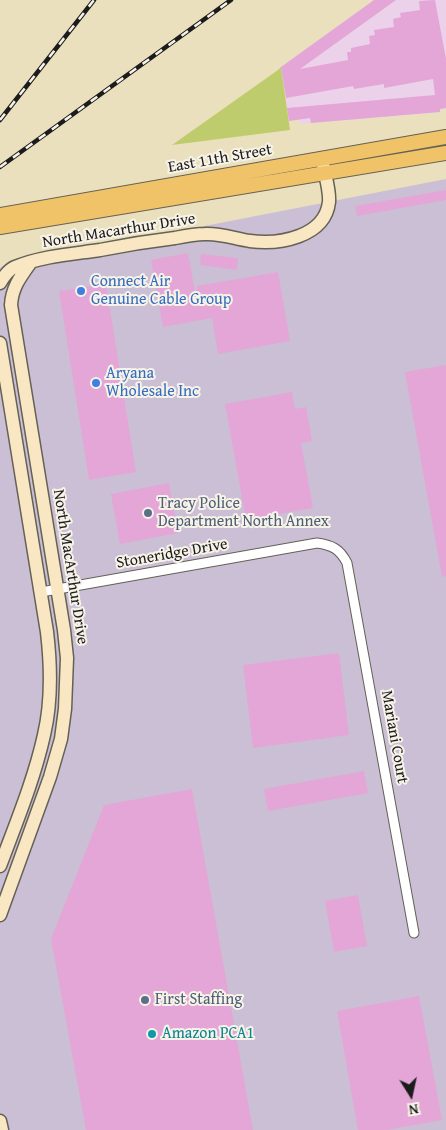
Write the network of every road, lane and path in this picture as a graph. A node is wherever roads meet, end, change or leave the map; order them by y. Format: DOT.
graph roads {
  1 [pos="446,138"];
  2 [pos="446,153"];
  3 [pos="322,159"];
  4 [pos="324,174"];
  5 [pos="0,215"];
  6 [pos="0,227"];
  7 [pos="31,262"];
  8 [pos="0,283"];
  9 [pos="0,343"];
  10 [pos="338,549"];
  11 [pos="58,589"];
  12 [pos="41,592"];
  13 [pos="0,866"];
  14 [pos="0,915"];
  15 [pos="414,933"];
  16 [pos="0,1121"];
  17 [pos="2,1130"];
  1 -- 3 [label="main road, East 11th Street"];
  2 -- 4 [label="main road, East 11th Street"];
  3 -- 4 [label="main road, North Macarthur Drive"];
  3 -- 5 [label="main road, East 11th Street"];
  4 -- 6 [label="main road, East 11th Street"];
  4 -- 7 [label="main road, North Macarthur Drive"];
  7 -- 8 [label="main road, North MacArthur Drive"];
  7 -- 11 [label="main road, North MacArthur Drive"];
  9 -- 12 [label="main road, North MacArthur Drive"];
  10 -- 11 [label="street, Stoneridge Drive"];
  10 -- 15 [label="street, Mariani Court"];
  11 -- 12 [label="street, Stoneridge Drive"];
  11 -- 14 [label="main road, North MacArthur Drive"];
  12 -- 13 [label="main road, North MacArthur Drive"];
  16 -- 17 [label="main road"];
}
